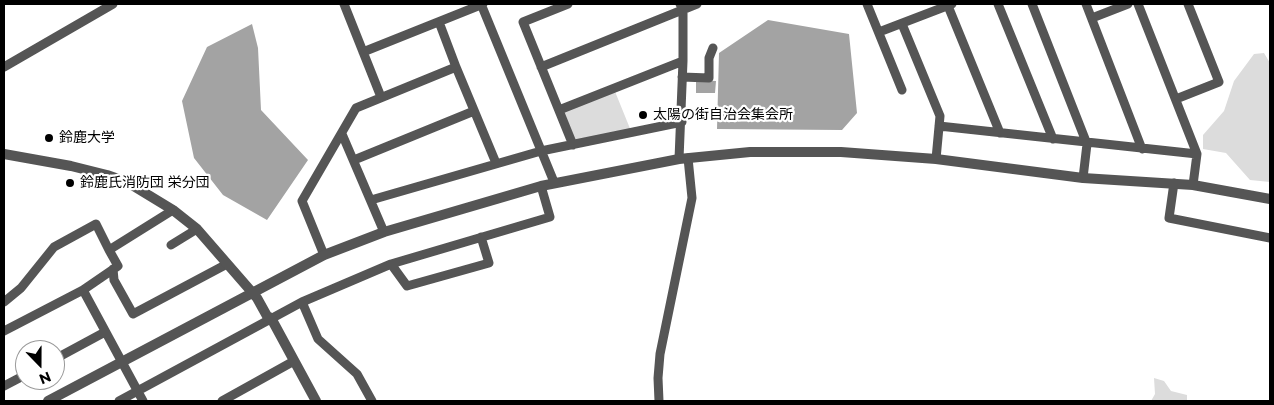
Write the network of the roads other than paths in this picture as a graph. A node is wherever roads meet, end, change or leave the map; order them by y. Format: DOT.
graph roads {
  1 [pos="112,4"];
  2 [pos="355,4"];
  3 [pos="482,4"];
  4 [pos="568,4"];
  5 [pos="697,4"];
  6 [pos="867,4"];
  7 [pos="998,4"];
  8 [pos="1032,4"];
  9 [pos="1086,4"];
  10 [pos="1128,4"];
  11 [pos="1138,4"];
  12 [pos="1188,4"];
  13 [pos="950,5"];
  14 [pos="345,6"];
  15 [pos="682,7"];
  16 [pos="1092,18"];
  17 [pos="438,22"];
  18 [pos="902,24"];
  19 [pos="879,32"];
  20 [pos="713,48"];
  21 [pos="363,52"];
  22 [pos="683,62"];
  23 [pos="4,66"];
  24 [pos="456,67"];
  25 [pos="541,67"];
  26 [pos="682,77"];
  27 [pos="902,90"];
  28 [pos="380,98"];
  29 [pos="1176,99"];
  30 [pos="559,110"];
  31 [pos="474,112"];
  32 [pos="682,122"];
  33 [pos="939,126"];
  34 [pos="1000,133"];
  35 [pos="342,134"];
  36 [pos="1053,139"];
  37 [pos="1087,144"];
  38 [pos="573,145"];
  39 [pos="1142,148"];
  40 [pos="541,151"];
  41 [pos="4,154"];
  42 [pos="1197,154"];
  43 [pos="684,158"];
  44 [pos="936,159"];
  45 [pos="354,160"];
  46 [pos="496,163"];
  47 [pos="1083,178"];
  48 [pos="554,182"];
  49 [pos="1174,183"];
  50 [pos="1193,185"];
  51 [pos="542,186"];
  52 [pos="1270,199"];
  53 [pos="371,200"];
  54 [pos="174,210"];
  55 [pos="197,229"];
  56 [pos="384,232"];
  57 [pos="481,237"];
  58 [pos="1270,238"];
  59 [pos="171,245"];
  60 [pos="109,250"];
  61 [pos="324,255"];
  62 [pos="227,264"];
  63 [pos="391,264"];
  64 [pos="113,268"];
  65 [pos="83,290"];
  66 [pos="251,292"];
  67 [pos="4,302"];
  68 [pos="302,302"];
  69 [pos="271,318"];
  70 [pos="4,332"];
  71 [pos="105,332"];
  72 [pos="65,354"];
  73 [pos="121,361"];
  74 [pos="294,361"];
  75 [pos="137,391"];
  76 [pos="48,401"];
  77 [pos="119,401"];
  78 [pos="143,401"];
  79 [pos="222,401"];
  80 [pos="316,401"];
  81 [pos="372,401"];
  82 [pos="659,401"];
  1 -- 23 [label="street"];
  2 -- 14 [label="street"];
  3 -- 17 [label="street"];
  3 -- 40 [label="street"];
  4 -- 25 [label="street"];
  5 -- 15 [label="street"];
  6 -- 19 [label="street"];
  7 -- 36 [label="street"];
  8 -- 37 [label="street"];
  9 -- 16 [label="street"];
  10 -- 16 [label="street"];
  11 -- 29 [label="street"];
  12 -- 29 [label="street"];
  13 -- 18 [label="street"];
  13 -- 34 [label="street"];
  14 -- 21 [label="street"];
  15 -- 22 [label="street"];
  15 -- 25 [label="street"];
  16 -- 39 [label="street"];
  17 -- 21 [label="street"];
  17 -- 24 [label="street"];
  18 -- 19 [label="street"];
  18 -- 33 [label="street"];
  19 -- 27 [label="street"];
  20 -- 26 [label="street"];
  21 -- 28 [label="street"];
  22 -- 26 [label="street"];
  22 -- 30 [label="street"];
  24 -- 28 [label="street"];
  24 -- 31 [label="street"];
  25 -- 30 [label="street"];
  26 -- 32 [label="street"];
  28 -- 35 [label="street"];
  29 -- 42 [label="street"];
  30 -- 38 [label="street"];
  31 -- 45 [label="street"];
  31 -- 46 [label="street"];
  32 -- 38 [label="street"];
  32 -- 43 [label="street"];
  33 -- 34 [label="street"];
  33 -- 44 [label="street"];
  34 -- 36 [label="street"];
  35 -- 45 [label="street"];
  35 -- 61 [label="street"];
  36 -- 37 [label="street"];
  37 -- 39 [label="street"];
  37 -- 47 [label="street"];
  38 -- 40 [label="street"];
  39 -- 42 [label="street"];
  40 -- 46 [label="street"];
  40 -- 48 [label="street"];
  41 -- 54 [label="street"];
  42 -- 50 [label="street"];
  43 -- 44 [label="street"];
  43 -- 48 [label="street"];
  43 -- 82 [label="street"];
  44 -- 47 [label="street"];
  45 -- 53 [label="street"];
  46 -- 53 [label="street"];
  47 -- 49 [label="street"];
  48 -- 51 [label="street"];
  49 -- 50 [label="street"];
  49 -- 58 [label="street"];
  50 -- 52 [label="street"];
  51 -- 56 [label="street"];
  51 -- 57 [label="street"];
  53 -- 56 [label="street"];
  54 -- 55 [label="street"];
  54 -- 60 [label="street"];
  55 -- 59 [label="street"];
  55 -- 62 [label="street"];
  56 -- 61 [label="street"];
  57 -- 63 [label="street"];
  57 -- 63 [label="street"];
  60 -- 64 [label="street"];
  60 -- 67 [label="street"];
  61 -- 66 [label="street"];
  62 -- 64 [label="street"];
  62 -- 66 [label="street"];
  63 -- 68 [label="street"];
  64 -- 65 [label="street"];
  65 -- 70 [label="street"];
  65 -- 71 [label="street"];
  66 -- 69 [label="street"];
  66 -- 73 [label="street"];
  68 -- 69 [label="street"];
  68 -- 81 [label="street"];
  69 -- 74 [label="street"];
  69 -- 75 [label="street"];
  71 -- 72 [label="street"];
  71 -- 73 [label="street"];
  73 -- 75 [label="street"];
  73 -- 76 [label="street"];
  74 -- 79 [label="street"];
  74 -- 80 [label="street"];
  75 -- 77 [label="street"];
  75 -- 78 [label="street"];
}
